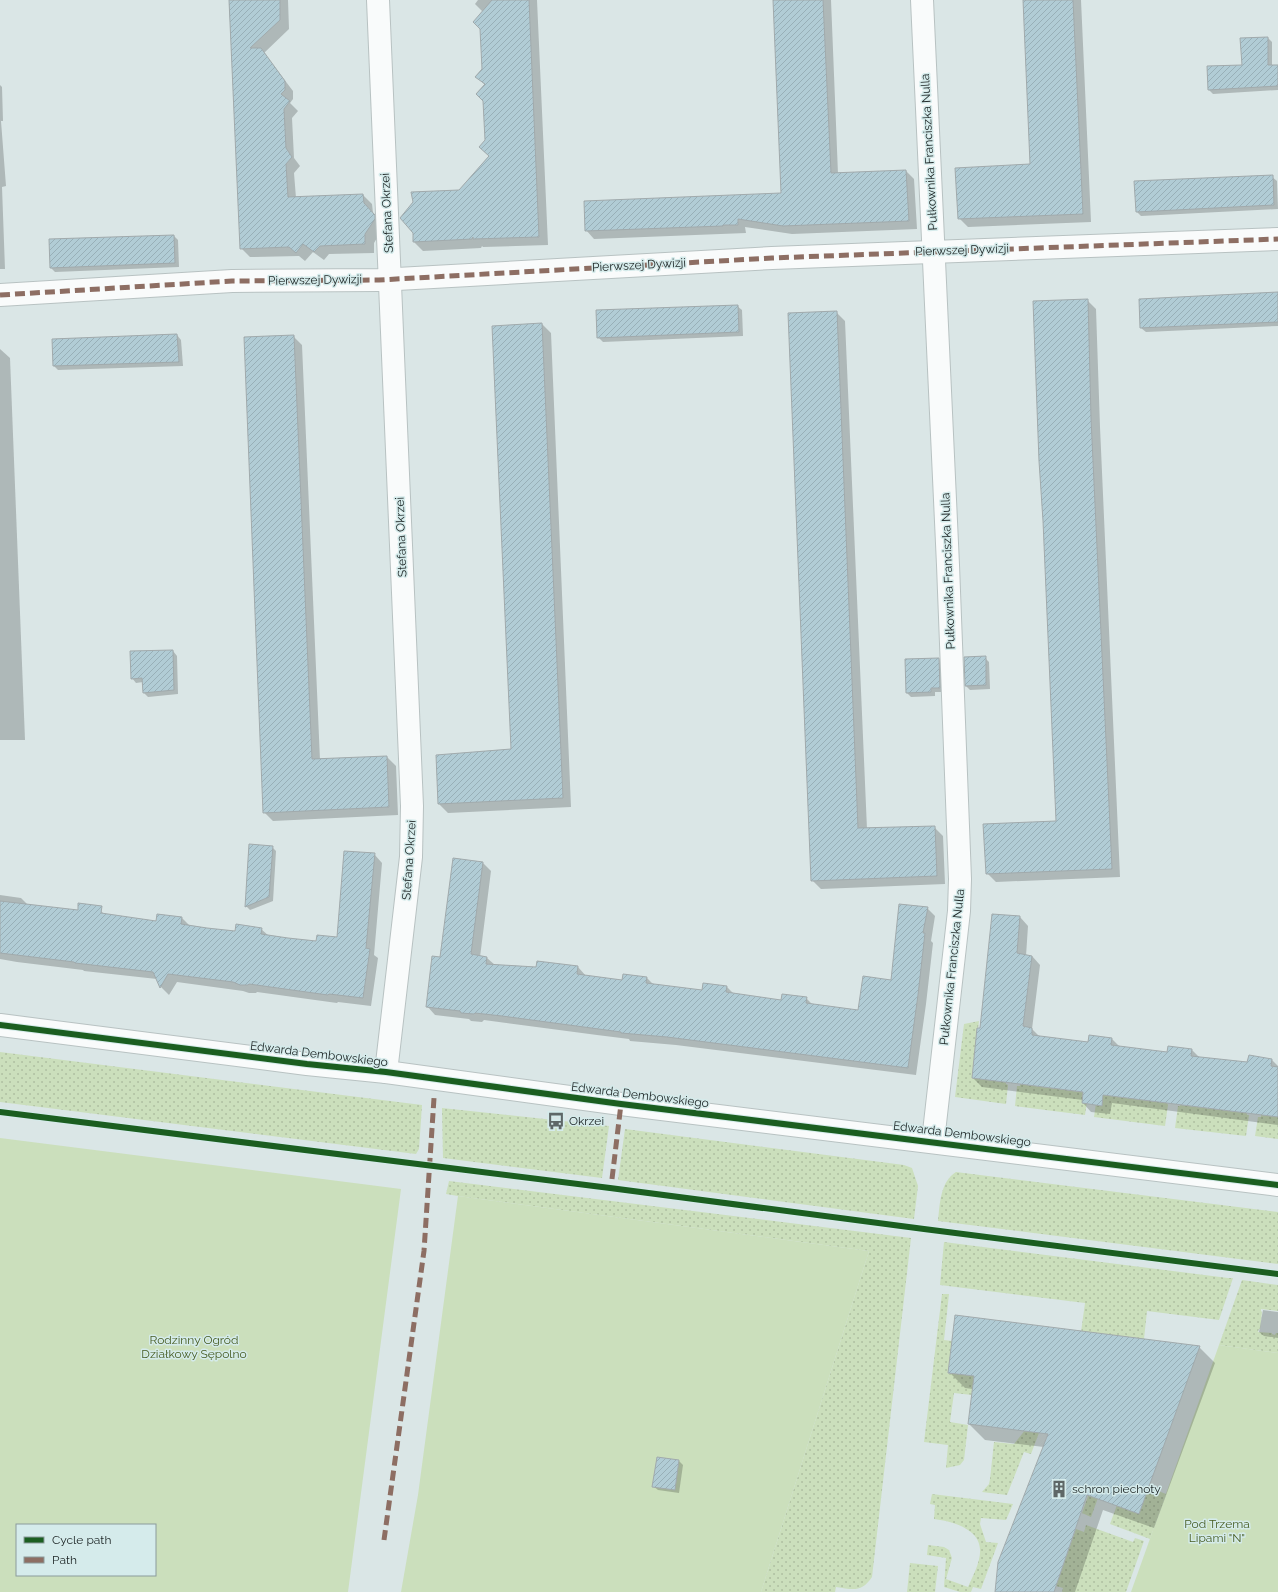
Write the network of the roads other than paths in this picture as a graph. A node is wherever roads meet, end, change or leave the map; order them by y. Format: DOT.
graph roads {
  1 [pos="378,0"];
  2 [pos="922,0"];
  3 [pos="1278,239"];
  4 [pos="933,251"];
  5 [pos="390,279"];
  6 [pos="0,296"];
  7 [pos="0,1025"];
  8 [pos="386,1072"];
  9 [pos="933,1141"];
  10 [pos="1278,1185"];
  1 -- 5 [label="street, Stefana Okrzei"];
  2 -- 4 [label="street, Pułkownika Franciszka Nulla"];
  3 -- 4 [label="street, Pierwszej Dywizji"];
  4 -- 5 [label="street, Pierwszej Dywizji"];
  4 -- 9 [label="street, Pułkownika Franciszka Nulla"];
  5 -- 6 [label="street, Pierwszej Dywizji"];
  5 -- 8 [label="street, Stefana Okrzei"];
  7 -- 8 [label="street, Edwarda Dembowskiego"];
  8 -- 9 [label="street, Edwarda Dembowskiego"];
  9 -- 10 [label="street, Edwarda Dembowskiego"];
}
